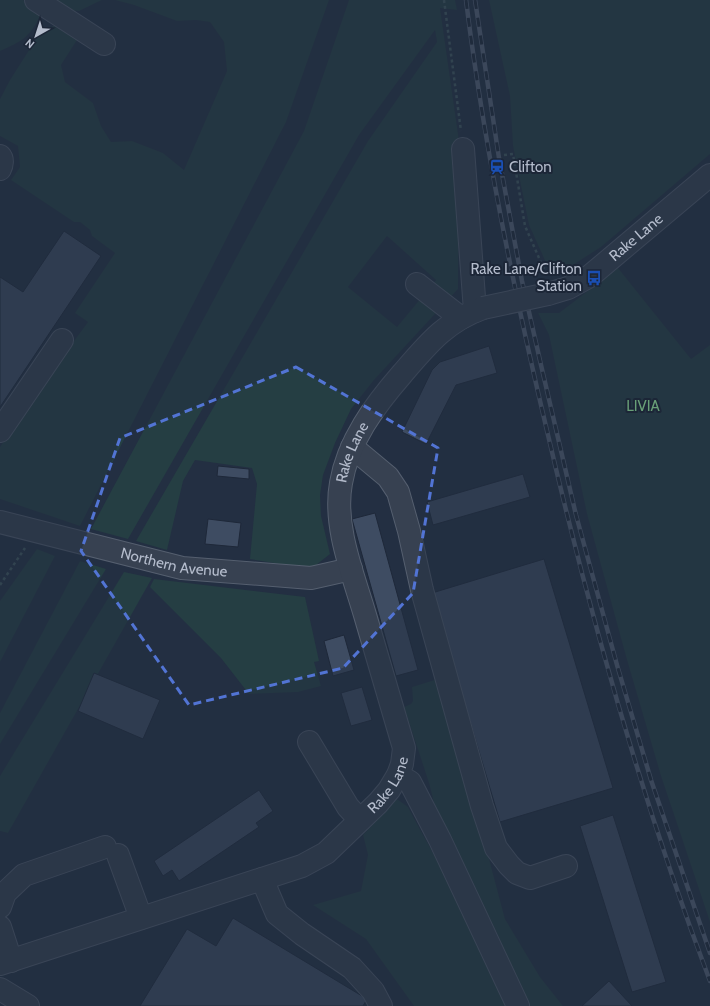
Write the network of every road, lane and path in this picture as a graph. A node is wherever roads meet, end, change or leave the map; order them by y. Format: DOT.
graph roads {
  1 [pos="36,0"];
  2 [pos="444,0"];
  3 [pos="104,44"];
  4 [pos="463,149"];
  5 [pos="504,155"];
  6 [pos="0,156"];
  7 [pos="0,169"];
  8 [pos="710,176"];
  9 [pos="417,284"];
  10 [pos="552,293"];
  11 [pos="473,313"];
  12 [pos="62,340"];
  13 [pos="0,431"];
  14 [pos="352,447"];
  15 [pos="6,523"];
  16 [pos="37,531"];
  17 [pos="351,569"];
  18 [pos="0,585"];
  19 [pos="309,742"];
  20 [pos="398,775"];
  21 [pos="360,820"];
  22 [pos="566,866"];
  23 [pos="262,879"];
  24 [pos="0,907"];
  25 [pos="141,918"];
  26 [pos="0,927"];
  27 [pos="6,962"];
  28 [pos="0,989"];
  29 [pos="28,1006"];
  30 [pos="381,1006"];
  31 [pos="518,1006"];
  1 -- 3 [label="street"];
  2 -- 4 [label="path"];
  4 -- 11 [label="street"];
  5 -- 10 [label="path"];
  6 -- 7 [label="street"];
  8 -- 10 [label="street, Rake Lane"];
  9 -- 11 [label="street"];
  10 -- 11 [label="street, Rake Lane, bridge"];
  11 -- 14 [label="street, Rake Lane"];
  12 -- 13 [label="street"];
  14 -- 17 [label="street, Rake Lane"];
  14 -- 22 [label="street"];
  15 -- 16 [label="street, Northern Avenue"];
  16 -- 17 [label="street, Northern Avenue"];
  16 -- 18 [label="path"];
  17 -- 20 [label="street, Rake Lane"];
  19 -- 21 [label="street"];
  20 -- 21 [label="street, Rake Lane"];
  20 -- 31 [label="street"];
  21 -- 23 [label="street, Rake Lane"];
  23 -- 25 [label="street, Rake Lane"];
  23 -- 30 [label="street"];
  24 -- 25 [label="street"];
  25 -- 27 [label="street, Rake Lane"];
  26 -- 27 [label="street"];
  28 -- 29 [label="street"];
}
